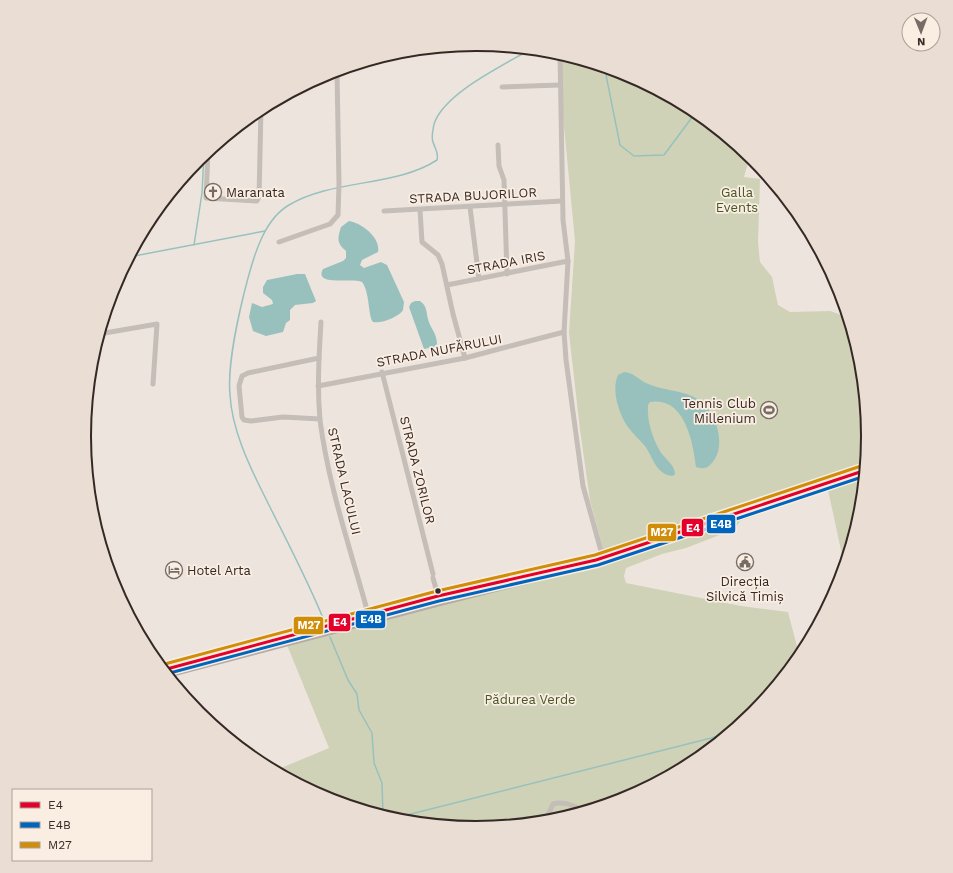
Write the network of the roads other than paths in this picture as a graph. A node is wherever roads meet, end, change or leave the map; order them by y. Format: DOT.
graph roads {
  1 [pos="560,60"];
  2 [pos="336,77"];
  3 [pos="560,84"];
  4 [pos="502,87"];
  5 [pos="261,117"];
  6 [pos="498,145"];
  7 [pos="208,161"];
  8 [pos="562,201"];
  9 [pos="504,205"];
  10 [pos="470,207"];
  11 [pos="420,210"];
  12 [pos="384,211"];
  13 [pos="279,242"];
  14 [pos="568,261"];
  15 [pos="507,274"];
  16 [pos="479,279"];
  17 [pos="447,285"];
  18 [pos="321,322"];
  19 [pos="564,332"];
  20 [pos="105,333"];
  21 [pos="319,358"];
  22 [pos="466,358"];
  23 [pos="382,372"];
  24 [pos="153,384"];
  25 [pos="318,386"];
  26 [pos="320,419"];
  27 [pos="860,472"];
  28 [pos="603,558"];
  29 [pos="596,560"];
  30 [pos="438,596"];
  31 [pos="366,606"];
  32 [pos="375,613"];
  33 [pos="364,616"];
  34 [pos="169,668"];
  35 [pos="173,673"];
  36 [pos="579,808"];
  37 [pos="548,816"];
  1 -- 3 [label="street"];
  2 -- 13 [label="street"];
  3 -- 4 [label="street"];
  3 -- 8 [label="street"];
  5 -- 7 [label="street"];
  6 -- 9 [label="street"];
  8 -- 9 [label="street, STRADA BUJORILOR"];
  8 -- 14 [label="street"];
  9 -- 10 [label="street, STRADA BUJORILOR"];
  9 -- 15 [label="street"];
  10 -- 11 [label="street, STRADA BUJORILOR"];
  10 -- 16 [label="street"];
  11 -- 12 [label="street, STRADA BUJORILOR"];
  11 -- 17 [label="street"];
  14 -- 15 [label="street, STRADA IRIS"];
  14 -- 19 [label="street"];
  15 -- 16 [label="street, STRADA IRIS"];
  16 -- 17 [label="street, STRADA IRIS"];
  17 -- 22 [label="street"];
  18 -- 21 [label="street, STRADA LACULUI"];
  19 -- 22 [label="street, STRADA NUFĂRULUI"];
  19 -- 28 [label="street"];
  20 -- 24 [label="street"];
  21 -- 25 [label="street, STRADA LACULUI"];
  21 -- 26 [label="street"];
  22 -- 23 [label="street, STRADA NUFĂRULUI"];
  23 -- 25 [label="street, STRADA NUFĂRULUI"];
  23 -- 30 [label="street, STRADA ZORILOR"];
  25 -- 26 [label="street, STRADA LACULUI"];
  26 -- 31 [label="street, STRADA LACULUI"];
  27 -- 28 [label="main road"];
  28 -- 29 [label="main road"];
  29 -- 30 [label="main road"];
  29 -- 35 [label="main road"];
  30 -- 32 [label="main road"];
  31 -- 32 [label="street"];
  31 -- 33 [label="street, STRADA LACULUI"];
  32 -- 33 [label="main road"];
  33 -- 34 [label="main road"];
  36 -- 37 [label="street"];
}
